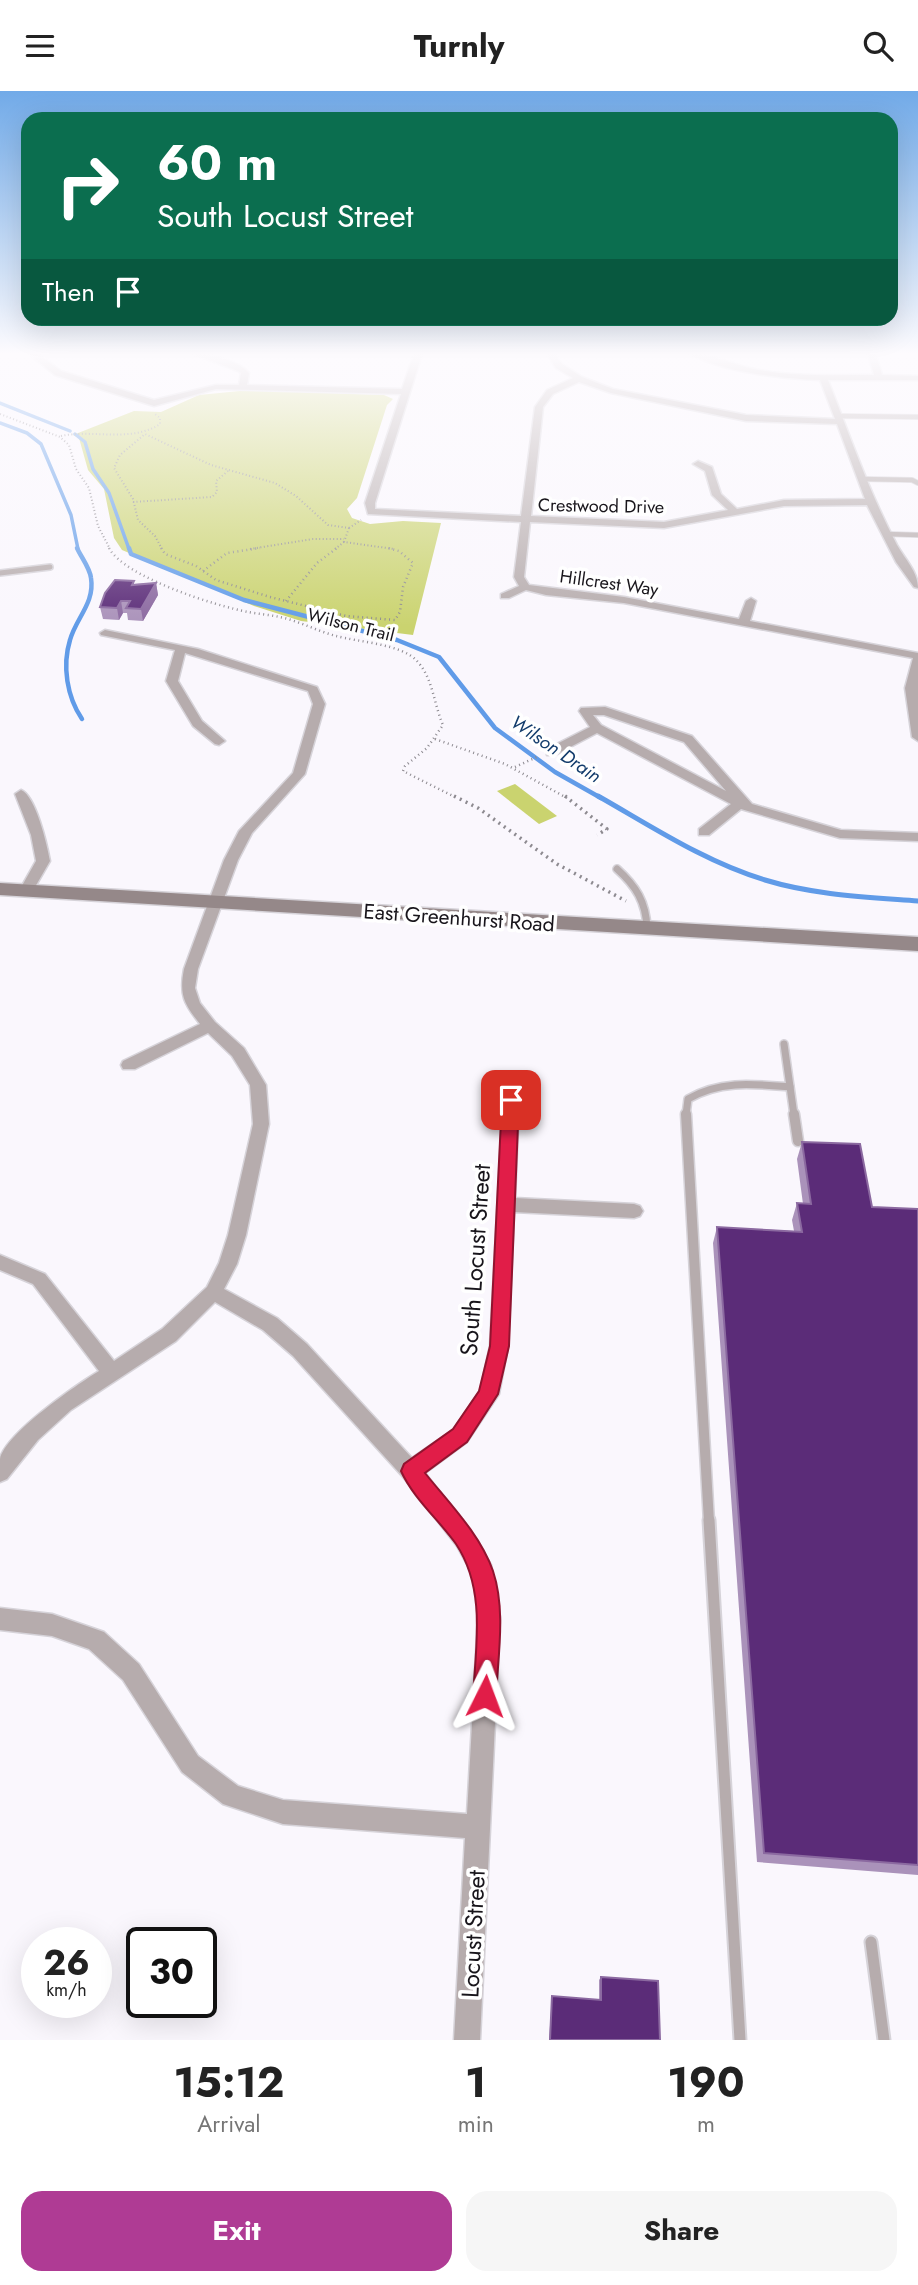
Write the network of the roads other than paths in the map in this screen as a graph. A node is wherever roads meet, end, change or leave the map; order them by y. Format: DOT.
graph roads {
  1 [pos="389,445"];
  2 [pos="534,445"];
  3 [pos="849,445"];
  4 [pos="698,464"];
  5 [pos="862,479"];
  6 [pos="918,483"];
  7 [pos="871,502"];
  8 [pos="734,512"];
  9 [pos="525,520"];
  10 [pos="886,534"];
  11 [pos="918,535"];
  12 [pos="50,567"];
  13 [pos="0,573"];
  14 [pos="918,585"];
  15 [pos="526,587"];
  16 [pos="505,596"];
  17 [pos="751,601"];
  18 [pos="743,624"];
  19 [pos="106,633"];
  20 [pos="181,648"];
  21 [pos="918,658"];
  22 [pos="597,728"];
  23 [pos="918,737"];
  24 [pos="219,741"];
  25 [pos="546,753"];
  26 [pos="21,794"];
  27 [pos="743,805"];
  28 [pos="704,832"];
  29 [pos="918,837"];
  30 [pos="617,869"];
  31 [pos="0,889"];
  32 [pos="26,891"];
  33 [pos="216,902"];
  34 [pos="647,919"];
  35 [pos="918,944"];
  36 [pos="210,1026"];
  37 [pos="784,1044"];
  38 [pos="129,1065"];
  39 [pos="790,1087"];
  40 [pos="511,1100"];
  41 [pos="798,1141"];
  42 [pos="506,1205"];
  43 [pos="634,1211"];
  44 [pos="0,1262"];
  45 [pos="213,1292"];
  46 [pos="111,1372"];
  47 [pos="411,1471"];
  48 [pos="0,1472"];
  49 [pos="0,1619"];
  50 [pos="478,1827"];
  51 [pos="872,1942"];
  52 [pos="467,2040"];
  53 [pos="740,2040"];
  54 [pos="884,2040"];
  1 -- 9 [label="street, Crestwood Drive"];
  2 -- 9 [label="street"];
  3 -- 5 [label="street"];
  4 -- 8 [label="street"];
  5 -- 6 [label="lane"];
  5 -- 7 [label="street"];
  7 -- 8 [label="street, Crestwood Drive"];
  7 -- 10 [label="street"];
  8 -- 9 [label="street, Crestwood Drive"];
  9 -- 15 [label="street"];
  10 -- 11 [label="lane"];
  10 -- 14 [label="street"];
  12 -- 13 [label="lane"];
  15 -- 16 [label="street"];
  15 -- 18 [label="street, Hillcrest Way"];
  17 -- 18 [label="street"];
  18 -- 21 [label="street, Hillcrest Way"];
  19 -- 20 [label="street"];
  20 -- 24 [label="street"];
  20 -- 33 [label="street"];
  21 -- 23 [label="street"];
  22 -- 25 [label="street"];
  22 -- 27 [label="street"];
  22 -- 27 [label="street"];
  26 -- 32 [label="street"];
  27 -- 28 [label="street"];
  27 -- 29 [label="street"];
  30 -- 34 [label="lane"];
  31 -- 32 [label="main road, East Greenhurst Road"];
  32 -- 33 [label="main road, East Greenhurst Road"];
  33 -- 34 [label="main road, East Greenhurst Road"];
  33 -- 36 [label="street"];
  34 -- 35 [label="main road, East Greenhurst Road"];
  36 -- 38 [label="street"];
  36 -- 45 [label="street"];
  37 -- 39 [label="lane"];
  39 -- 41 [label="lane"];
  39 -- 53 [label="lane"];
  40 -- 42 [label="street, South Locust Street"];
  42 -- 43 [label="street"];
  42 -- 47 [label="street, South Locust Street"];
  44 -- 46 [label="street"];
  45 -- 46 [label="street"];
  45 -- 47 [label="street"];
  46 -- 48 [label="street"];
  47 -- 50 [label="street"];
  49 -- 50 [label="street"];
  50 -- 52 [label="street, Locust Street"];
  51 -- 54 [label="lane"];
}
